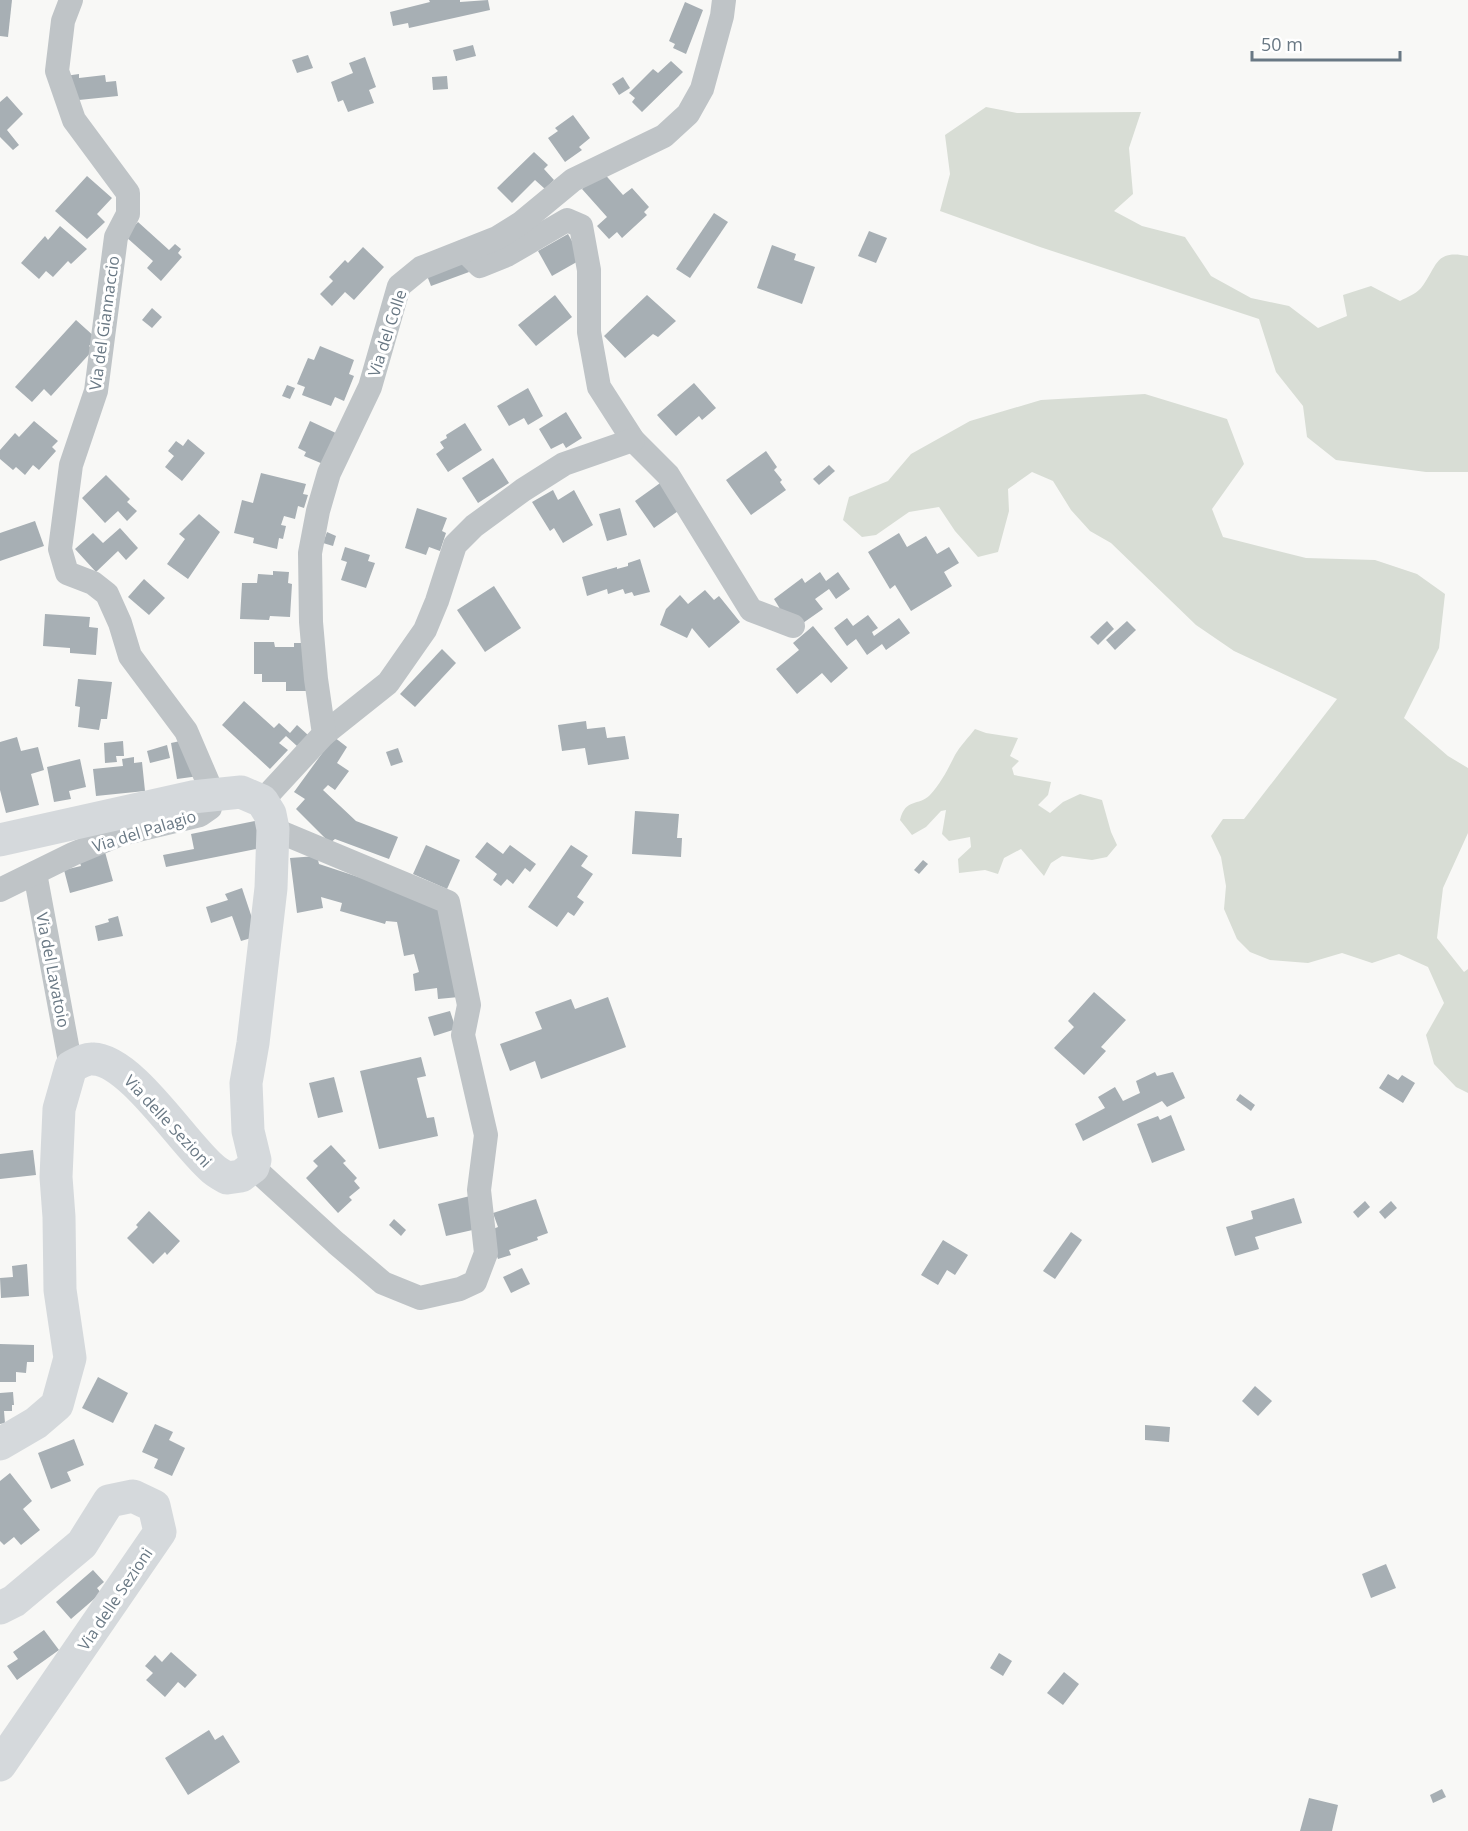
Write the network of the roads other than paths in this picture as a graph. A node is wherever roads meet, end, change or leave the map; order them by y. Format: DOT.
graph roads {
  1 [pos="71,0"];
  2 [pos="724,0"];
  3 [pos="465,251"];
  4 [pos="633,440"];
  5 [pos="793,626"];
  6 [pos="324,734"];
  7 [pos="213,794"];
  8 [pos="268,815"];
  9 [pos="0,840"];
  10 [pos="35,873"];
  11 [pos="0,890"];
  12 [pos="71,1067"];
  13 [pos="253,1167"];
  14 [pos="0,1444"];
  15 [pos="0,1608"];
  16 [pos="0,1765"];
  1 -- 7 [label="street, Via del Giannaccio"];
  2 -- 3 [label="street, Via del Colle"];
  3 -- 4 [label="street"];
  3 -- 6 [label="street, Via del Colle"];
  4 -- 5 [label="street"];
  4 -- 6 [label="street"];
  6 -- 8 [label="street"];
  7 -- 8 [label="street"];
  7 -- 9 [label="street"];
  7 -- 10 [label="street, Via del Palagio"];
  8 -- 13 [label="street"];
  8 -- 13 [label="street"];
  10 -- 11 [label="street, Via del Palagio"];
  10 -- 12 [label="street, Via del Lavatoio"];
  12 -- 13 [label="street, Via delle Sezioni"];
  12 -- 14 [label="street"];
  15 -- 16 [label="street, Via delle Sezioni"];
}
